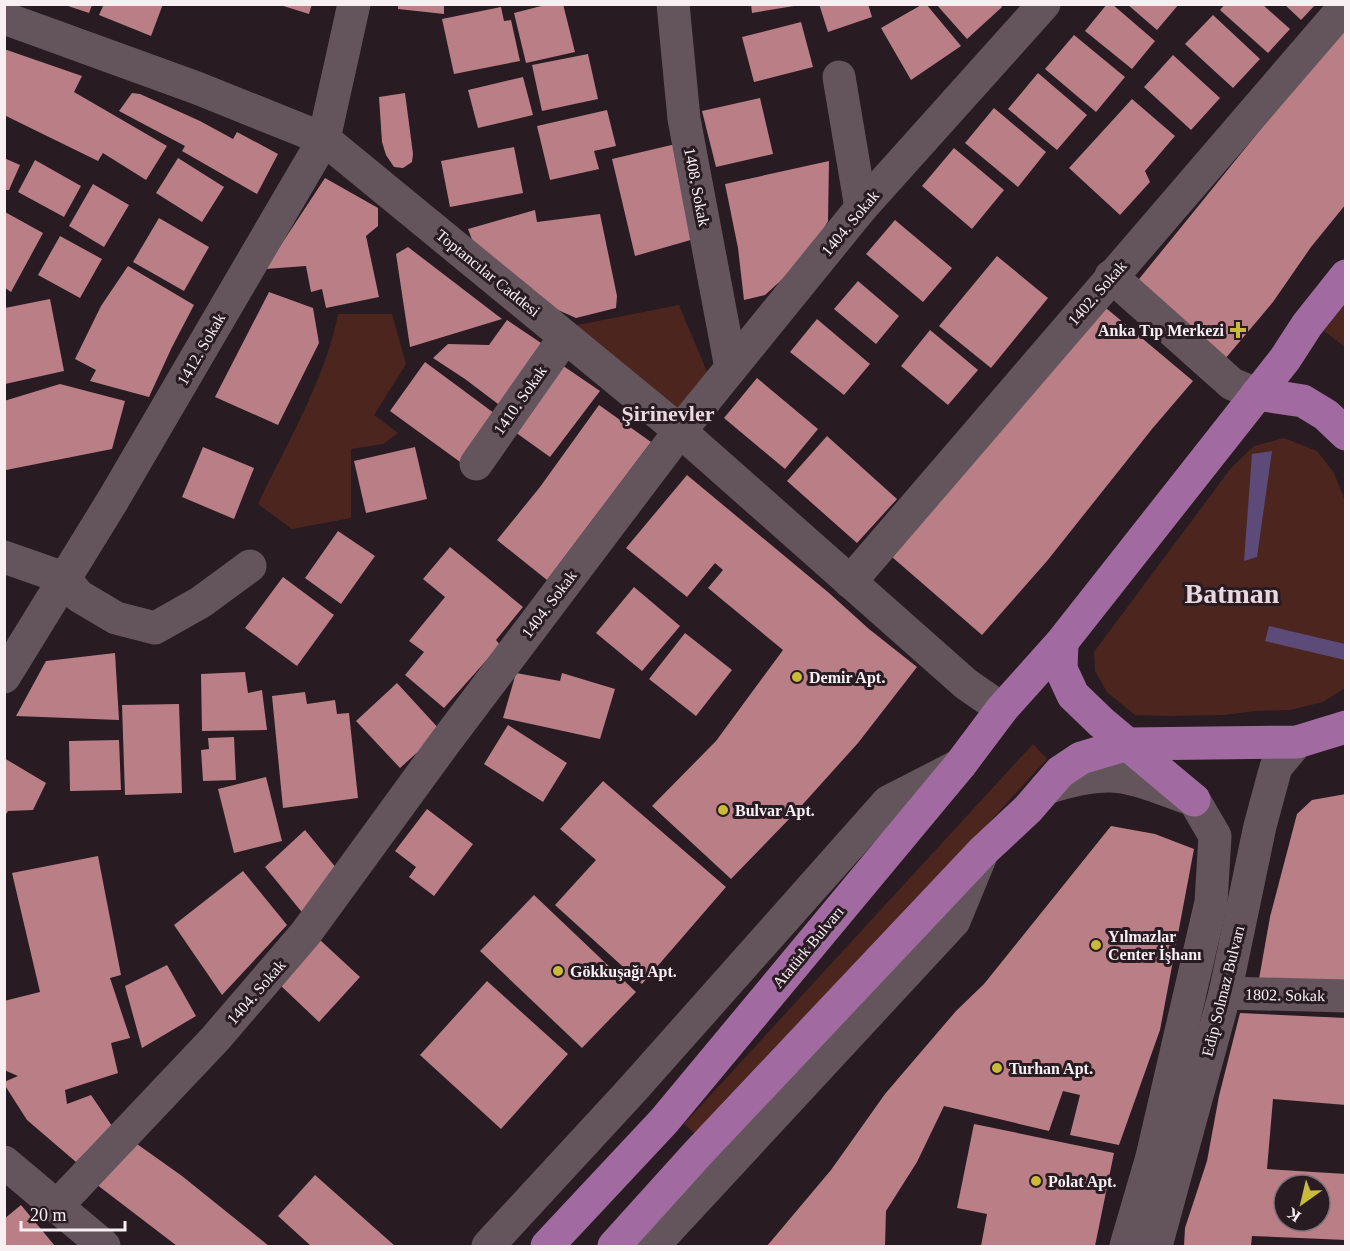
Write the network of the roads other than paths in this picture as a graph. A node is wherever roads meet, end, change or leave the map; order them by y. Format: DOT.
graph roads {
  1 [pos="354,4"];
  2 [pos="672,4"];
  3 [pos="1044,4"];
  4 [pos="1346,5"];
  5 [pos="4,18"];
  6 [pos="839,77"];
  7 [pos="324,139"];
  8 [pos="861,208"];
  9 [pos="1111,276"];
  10 [pos="1346,276"];
  11 [pos="565,337"];
  12 [pos="730,368"];
  13 [pos="1257,394"];
  14 [pos="680,431"];
  15 [pos="1346,434"];
  16 [pos="476,464"];
  17 [pos="4,557"];
  18 [pos="250,566"];
  19 [pos="64,578"];
  20 [pos="850,582"];
  21 [pos="1062,642"];
  22 [pos="4,677"];
  23 [pos="1002,709"];
  24 [pos="1346,727"];
  25 [pos="1297,742"];
  26 [pos="1128,744"];
  27 [pos="960,765"];
  28 [pos="1046,788"];
  29 [pos="1194,800"];
  30 [pos="983,851"];
  31 [pos="1225,993"];
  32 [pos="1346,996"];
  33 [pos="4,1162"];
  34 [pos="57,1206"];
  35 [pos="94,1244"];
  36 [pos="488,1246"];
  37 [pos="547,1246"];
  38 [pos="614,1246"];
  39 [pos="653,1246"];
  40 [pos="1126,1246"];
  41 [pos="1156,1246"];
  1 -- 7 [label="street, 1412. Sokak"];
  2 -- 12 [label="street, 1408. Sokak"];
  3 -- 8 [label="street, 1404. Sokak"];
  4 -- 9 [label="street, 1402. Sokak"];
  5 -- 7 [label="street, Toptancılar Caddesi"];
  6 -- 8 [label="street"];
  7 -- 11 [label="street, Toptancılar Caddesi"];
  7 -- 19 [label="street, 1412. Sokak"];
  8 -- 12 [label="street, 1404. Sokak"];
  9 -- 13 [label="street"];
  9 -- 20 [label="street, 1402. Sokak"];
  10 -- 13 [label="main road"];
  11 -- 14 [label="street, Toptancılar Caddesi"];
  11 -- 16 [label="street, 1410. Sokak"];
  12 -- 14 [label="street, 1404. Sokak"];
  13 -- 15 [label="main road"];
  13 -- 21 [label="main road, Atatürk Bulvarı"];
  14 -- 20 [label="street, Toptancılar Caddesi"];
  14 -- 34 [label="street, 1404. Sokak"];
  17 -- 19 [label="street"];
  18 -- 19 [label="street"];
  19 -- 22 [label="street, 1412. Sokak"];
  20 -- 23 [label="street, Toptancılar Caddesi"];
  21 -- 23 [label="main road, Atatürk Bulvarı"];
  21 -- 26 [label="main road"];
  23 -- 27 [label="main road, Atatürk Bulvarı"];
  24 -- 25 [label="main road"];
  25 -- 26 [label="main road"];
  25 -- 31 [label="street, Edip Solmaz Bulvarı"];
  26 -- 28 [label="main road"];
  26 -- 29 [label="main road"];
  27 -- 36 [label="street"];
  27 -- 37 [label="main road, Atatürk Bulvarı"];
  28 -- 29 [label="street"];
  28 -- 30 [label="main road"];
  29 -- 40 [label="street, Edip Solmaz Bulvarı"];
  30 -- 38 [label="main road"];
  30 -- 39 [label="street"];
  31 -- 32 [label="street, 1802. Sokak"];
  31 -- 41 [label="street, Edip Solmaz Bulvarı"];
  33 -- 34 [label="street"];
  34 -- 35 [label="street"];
}
